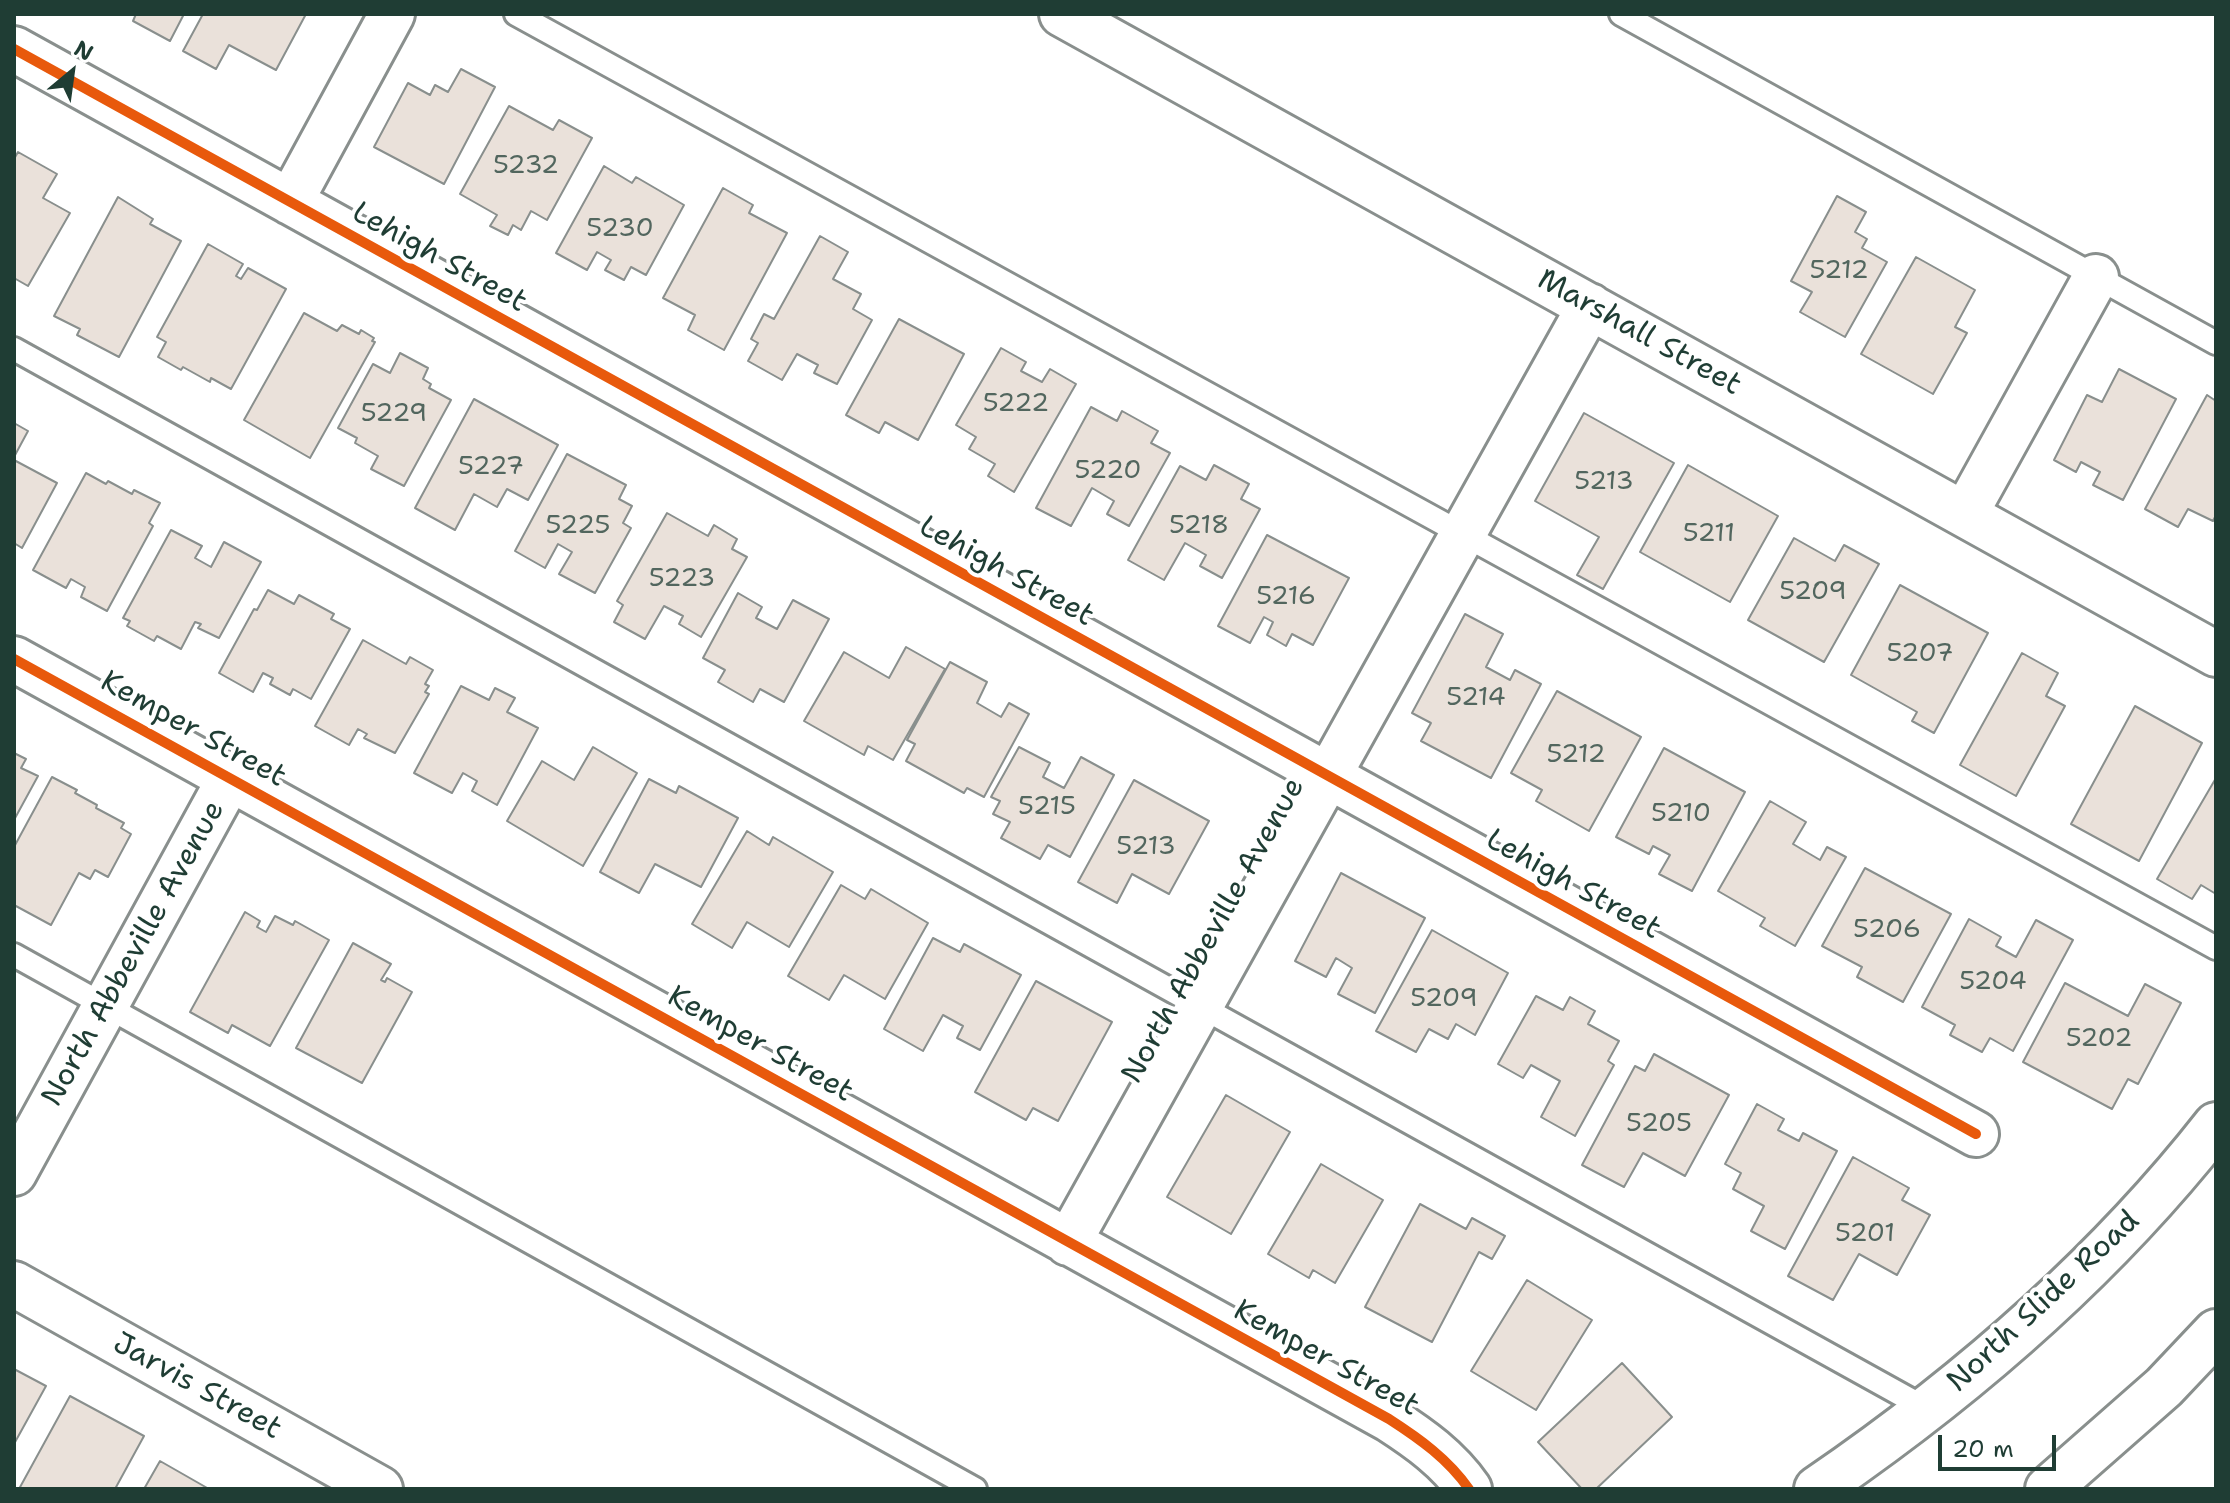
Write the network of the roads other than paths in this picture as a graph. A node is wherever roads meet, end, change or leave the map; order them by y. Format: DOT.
graph roads {
  1 [pos="392,14"];
  2 [pos="516,14"];
  3 [pos="1062,14"];
  4 [pos="1621,14"];
  5 [pos="14,49"];
  6 [pos="290,202"];
  7 [pos="2096,277"];
  8 [pos="1590,306"];
  9 [pos="2216,343"];
  10 [pos="14,349"];
  11 [pos="1965,514"];
  12 [pos="1462,535"];
  13 [pos="2216,654"];
  14 [pos="14,659"];
  15 [pos="1328,777"];
  16 [pos="230,778"];
  17 [pos="2216,948"];
  18 [pos="14,955"];
  19 [pos="105,1006"];
  20 [pos="1200,1006"];
  21 [pos="2216,1125"];
  22 [pos="1976,1134"];
  23 [pos="14,1173"];
  24 [pos="1068,1243"];
  25 [pos="14,1284"];
  26 [pos="2216,1332"];
  27 [pos="1927,1409"];
  28 [pos="336,1479"];
  29 [pos="2050,1488"];
  30 [pos="380,1489"];
  31 [pos="975,1489"];
  32 [pos="1469,1489"];
  33 [pos="1817,1489"];
  1 -- 6 [label="street"];
  2 -- 12 [label="lane"];
  3 -- 8 [label="street, Marshall Street"];
  4 -- 7 [label="lane"];
  5 -- 6 [label="street, Lehigh Street"];
  6 -- 15 [label="street, Lehigh Street"];
  7 -- 9 [label="lane"];
  7 -- 11 [label="street"];
  8 -- 11 [label="street, Marshall Street"];
  8 -- 12 [label="street, North Abbeville Avenue"];
  10 -- 20 [label="lane"];
  11 -- 13 [label="street, Marshall Street"];
  12 -- 15 [label="street, North Abbeville Avenue"];
  12 -- 17 [label="lane"];
  14 -- 16 [label="street, Kemper Street"];
  15 -- 20 [label="street, North Abbeville Avenue"];
  15 -- 22 [label="street, Lehigh Street"];
  16 -- 19 [label="street, North Abbeville Avenue"];
  16 -- 24 [label="street, Kemper Street"];
  18 -- 19 [label="lane"];
  19 -- 23 [label="street, North Abbeville Avenue"];
  19 -- 31 [label="lane"];
  20 -- 24 [label="street, North Abbeville Avenue"];
  20 -- 27 [label="lane"];
  21 -- 27 [label="street, North Slide Road"];
  24 -- 32 [label="street, Kemper Street"];
  25 -- 28 [label="street, Jarvis Street"];
  26 -- 29 [label="street"];
  27 -- 33 [label="street, North Slide Road"];
  28 -- 30 [label="street, Jarvis Street"];
}
